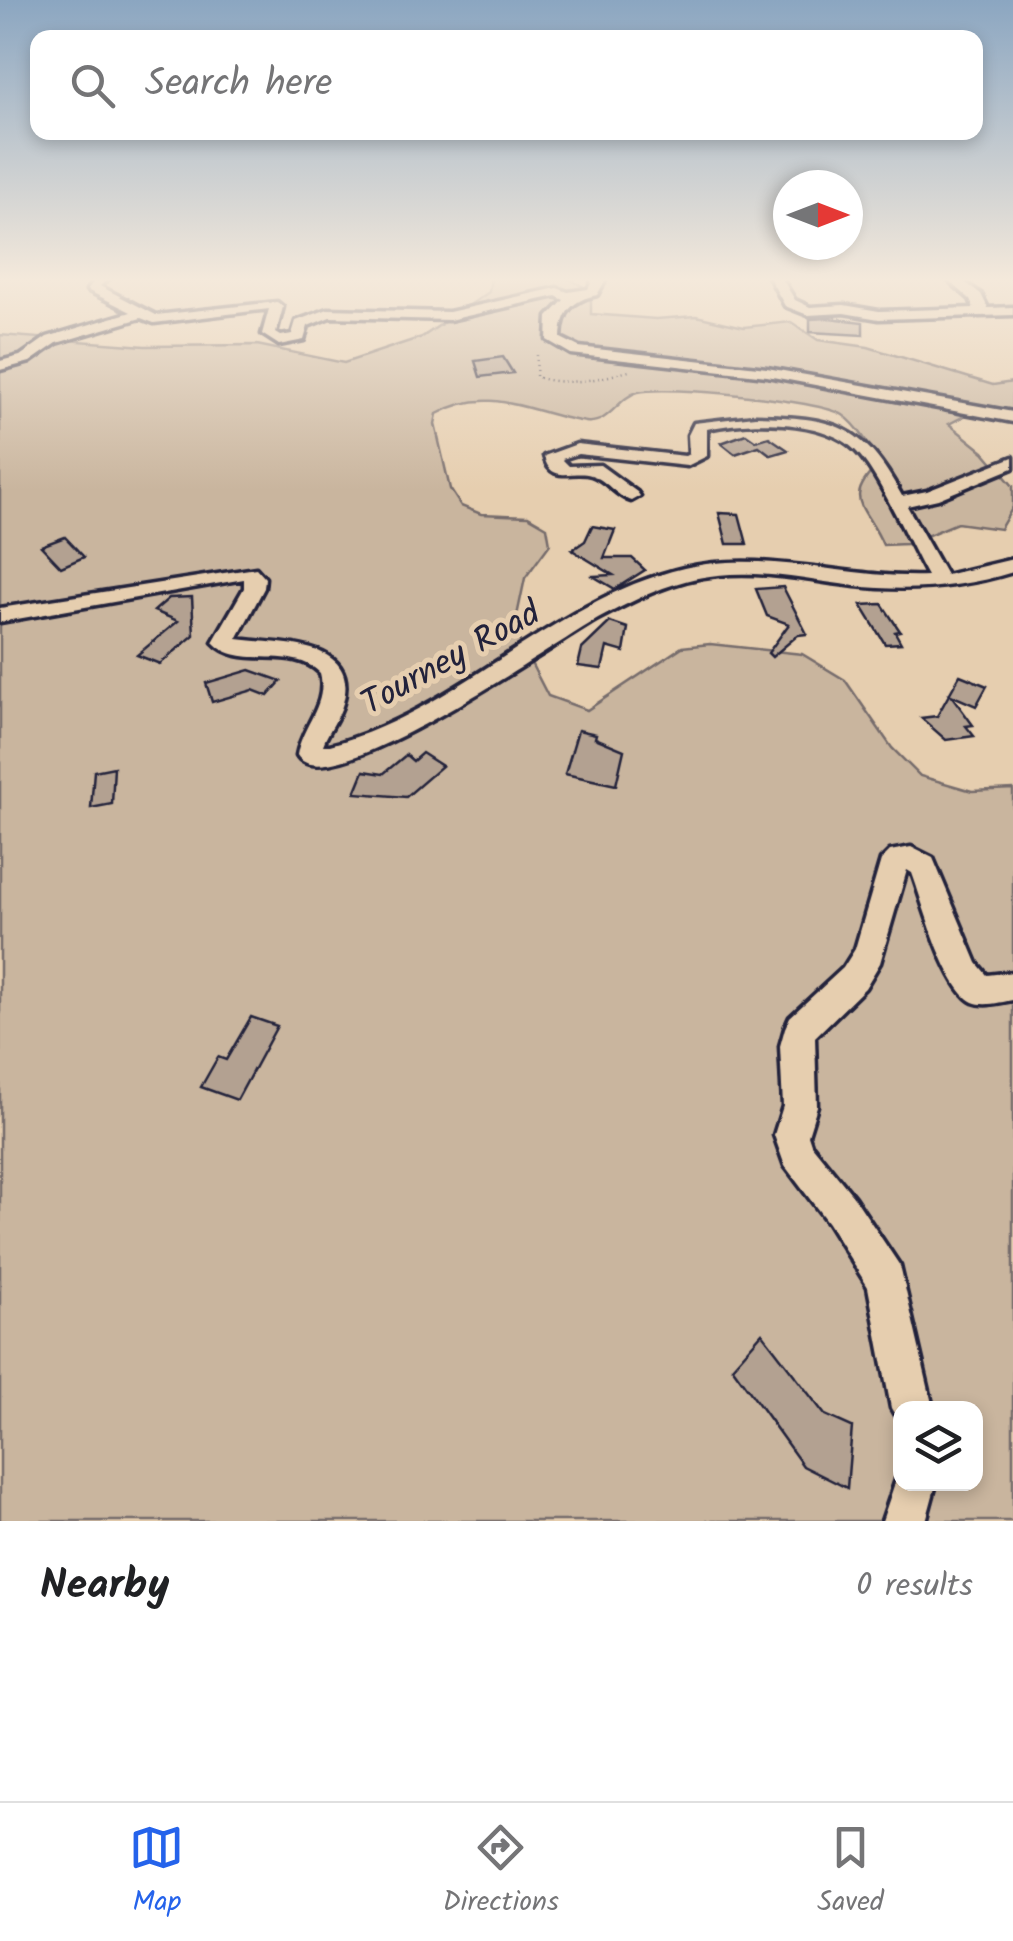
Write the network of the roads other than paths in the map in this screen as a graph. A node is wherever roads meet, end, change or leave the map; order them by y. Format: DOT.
graph roads {
  1 [pos="41,348"];
  2 [pos="570,348"];
  3 [pos="0,366"];
  4 [pos="1013,418"];
  5 [pos="1013,462"];
  6 [pos="631,496"];
  7 [pos="896,502"];
  8 [pos="1013,566"];
  9 [pos="940,581"];
  10 [pos="0,615"];
  11 [pos="1013,986"];
  12 [pos="911,1401"];
  13 [pos="912,1491"];
  14 [pos="904,1521"];
  1 -- 3 [label="street"];
  2 -- 4 [label="street"];
  5 -- 7 [label="street"];
  6 -- 7 [label="street"];
  7 -- 9 [label="street"];
  8 -- 9 [label="street"];
  9 -- 10 [label="street, Tourney Road"];
  11 -- 12 [label="street"];
  13 -- 14 [label="street"];
}
